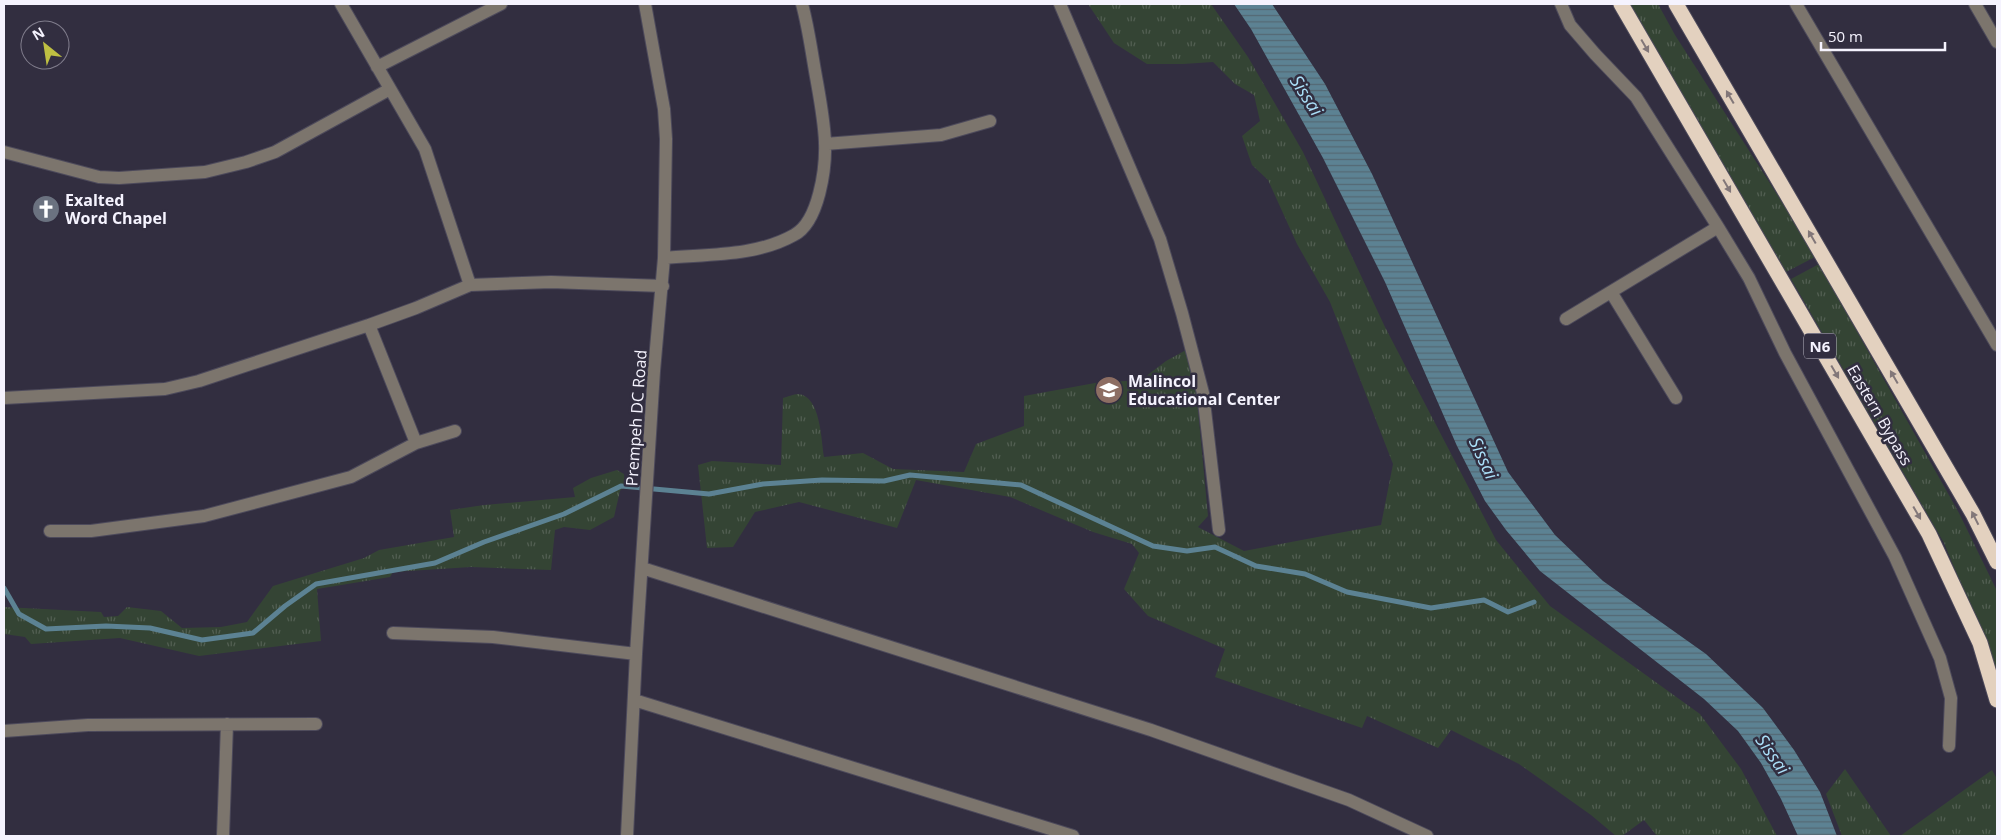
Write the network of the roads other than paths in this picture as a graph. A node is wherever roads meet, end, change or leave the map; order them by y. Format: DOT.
graph roads {
  1 [pos="341,4"];
  2 [pos="502,4"];
  3 [pos="645,4"];
  4 [pos="802,4"];
  5 [pos="1060,4"];
  6 [pos="1561,4"];
  7 [pos="1621,4"];
  8 [pos="1676,4"];
  9 [pos="1796,4"];
  10 [pos="1975,4"];
  11 [pos="1997,42"];
  12 [pos="377,67"];
  13 [pos="390,89"];
  14 [pos="990,121"];
  15 [pos="825,144"];
  16 [pos="4,152"];
  17 [pos="1718,227"];
  18 [pos="664,258"];
  19 [pos="470,284"];
  20 [pos="663,286"];
  21 [pos="1611,292"];
  22 [pos="1566,319"];
  23 [pos="369,325"];
  24 [pos="1996,338"];
  25 [pos="4,398"];
  26 [pos="1676,398"];
  27 [pos="455,431"];
  28 [pos="416,443"];
  29 [pos="1219,530"];
  30 [pos="50,531"];
  31 [pos="1997,562"];
  32 [pos="642,568"];
  33 [pos="393,633"];
  34 [pos="636,654"];
  35 [pos="634,700"];
  36 [pos="1997,700"];
  37 [pos="227,724"];
  38 [pos="316,724"];
  39 [pos="4,731"];
  40 [pos="1949,746"];
  41 [pos="223,836"];
  42 [pos="627,836"];
  43 [pos="1073,836"];
  44 [pos="1427,836"];
  1 -- 12 [label="street"];
  2 -- 12 [label="street"];
  3 -- 18 [label="street, Prempeh DC Road"];
  4 -- 15 [label="street"];
  5 -- 29 [label="street"];
  6 -- 17 [label="street"];
  7 -- 36 [label="highway, Eastern Bypass / N6, one-way"];
  31 -- 8 [label="highway, Eastern Bypass, one-way"];
  9 -- 24 [label="street"];
  10 -- 11 [label="street"];
  12 -- 13 [label="street"];
  13 -- 16 [label="street"];
  13 -- 19 [label="street"];
  14 -- 15 [label="street"];
  15 -- 18 [label="street"];
  17 -- 21 [label="street"];
  17 -- 40 [label="street"];
  18 -- 20 [label="street, Prempeh DC Road"];
  19 -- 20 [label="street"];
  19 -- 23 [label="street"];
  20 -- 32 [label="street, Prempeh DC Road"];
  21 -- 22 [label="street"];
  21 -- 26 [label="street"];
  23 -- 25 [label="street"];
  23 -- 28 [label="street"];
  27 -- 28 [label="street"];
  28 -- 30 [label="street"];
  32 -- 34 [label="street, Prempeh DC Road"];
  32 -- 44 [label="street"];
  33 -- 34 [label="street"];
  34 -- 35 [label="street, Prempeh DC Road"];
  35 -- 42 [label="street, Prempeh DC Road"];
  35 -- 43 [label="street"];
  37 -- 38 [label="street"];
  37 -- 39 [label="street"];
  37 -- 41 [label="street"];
}
